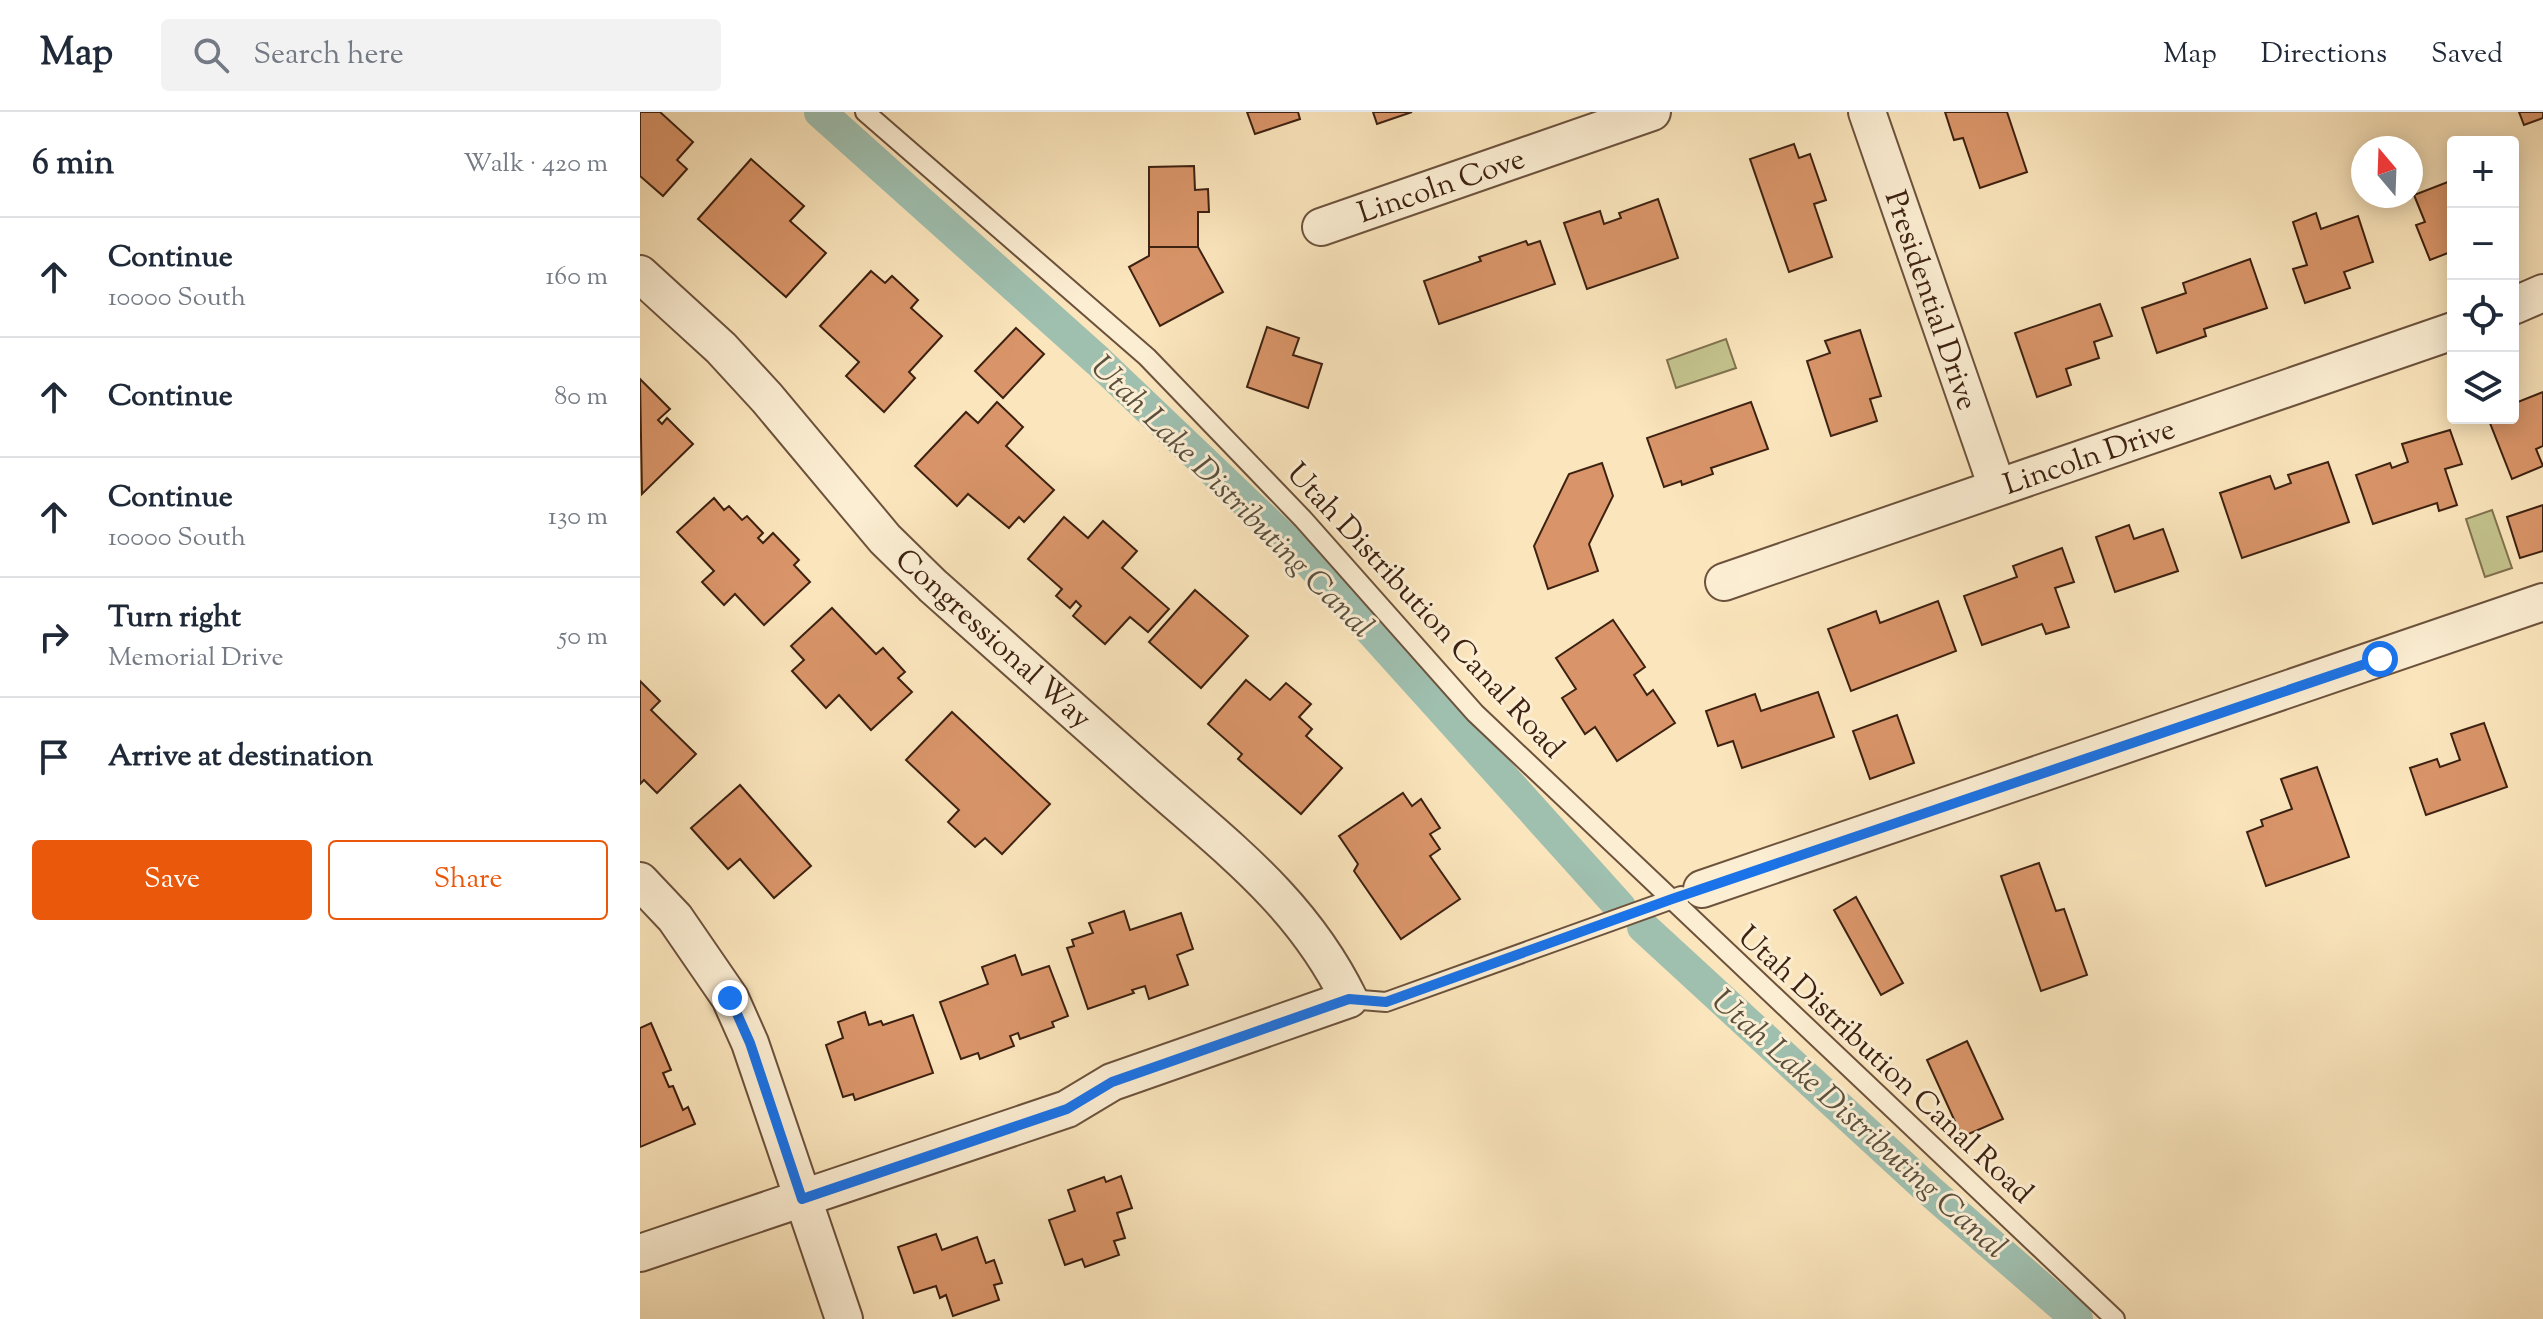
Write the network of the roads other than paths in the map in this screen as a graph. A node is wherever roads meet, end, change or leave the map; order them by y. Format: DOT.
graph roads {
  1 [pos="865,112"];
  2 [pos="1652,112"];
  3 [pos="1867,112"];
  4 [pos="1321,227"];
  5 [pos="640,274"];
  6 [pos="2543,293"];
  7 [pos="2519,303"];
  8 [pos="2447,333"];
  9 [pos="1997,487"];
  10 [pos="1724,582"];
  11 [pos="2543,602"];
  12 [pos="640,881"];
  13 [pos="1687,894"];
  14 [pos="1349,999"];
  15 [pos="802,1199"];
  16 [pos="640,1253"];
  17 [pos="844,1319"];
  18 [pos="2115,1319"];
  1 -- 13 [label="lane, Utah Distribution Canal Road"];
  2 -- 4 [label="street, Lincoln Cove"];
  3 -- 9 [label="street, Presidential Drive"];
  5 -- 14 [label="street, Congressional Way"];
  6 -- 7 [label="street"];
  8 -- 9 [label="street, Lincoln Drive"];
  9 -- 10 [label="street, Lincoln Drive"];
  11 -- 13 [label="street"];
  12 -- 15 [label="street"];
  13 -- 14 [label="lane"];
  13 -- 18 [label="lane, Utah Distribution Canal Road"];
  14 -- 15 [label="street"];
  15 -- 16 [label="street"];
  15 -- 17 [label="street"];
}
